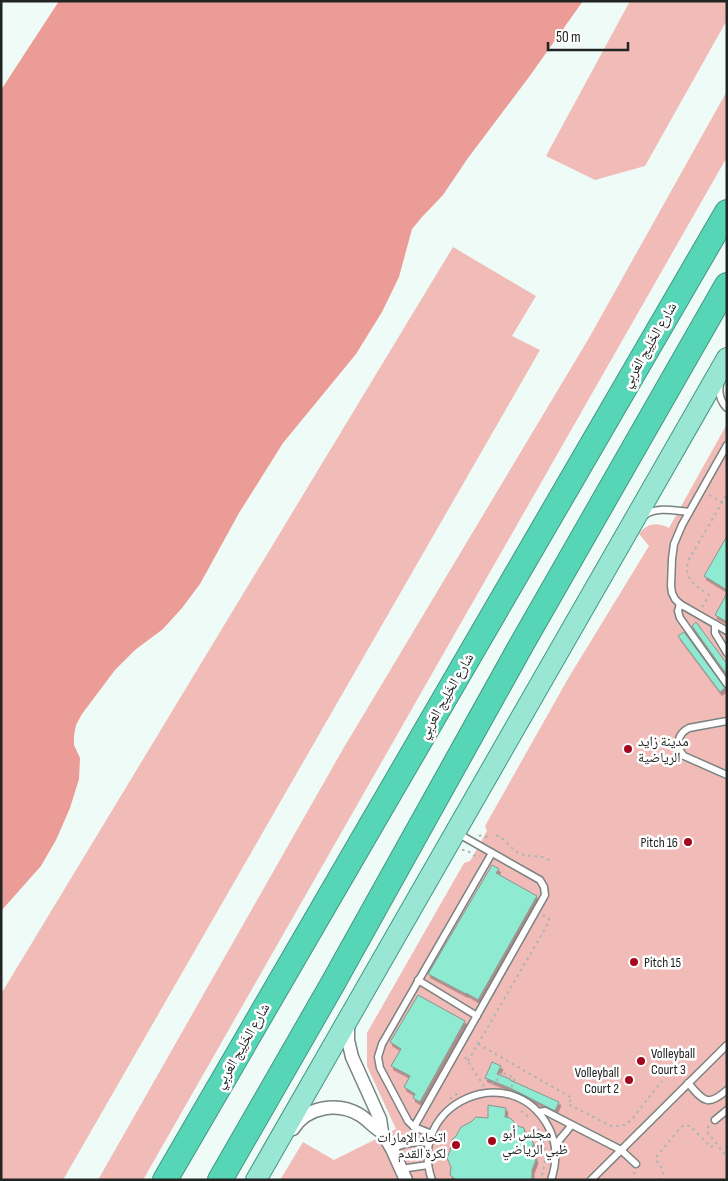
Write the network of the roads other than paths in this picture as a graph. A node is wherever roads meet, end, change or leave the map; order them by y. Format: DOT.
graph roads {
  1 [pos="727,212"];
  2 [pos="727,285"];
  3 [pos="727,308"];
  4 [pos="693,343"];
  5 [pos="727,358"];
  6 [pos="727,371"];
  7 [pos="727,408"];
  8 [pos="727,445"];
  9 [pos="689,512"];
  10 [pos="612,558"];
  11 [pos="680,604"];
  12 [pos="715,624"];
  13 [pos="727,631"];
  14 [pos="727,653"];
  15 [pos="727,684"];
  16 [pos="727,722"];
  17 [pos="727,775"];
  18 [pos="455,832"];
  19 [pos="492,852"];
  20 [pos="418,980"];
  21 [pos="350,1014"];
  22 [pos="477,1016"];
  23 [pos="727,1045"];
  24 [pos="688,1083"];
  25 [pos="727,1090"];
  26 [pos="727,1110"];
  27 [pos="538,1112"];
  28 [pos="715,1120"];
  29 [pos="571,1125"];
  30 [pos="414,1127"];
  31 [pos="382,1132"];
  32 [pos="432,1134"];
  33 [pos="429,1143"];
  34 [pos="555,1147"];
  35 [pos="392,1148"];
  36 [pos="621,1150"];
  37 [pos="636,1164"];
  38 [pos="428,1165"];
  39 [pos="403,1174"];
  40 [pos="257,1177"];
  41 [pos="165,1180"];
  42 [pos="220,1180"];
  43 [pos="432,1180"];
  44 [pos="551,1180"];
  45 [pos="591,1180"];
  1 -- 41 [label="highway, شارع الخَلِيج العَربِي"];
  2 -- 4 [label="highway"];
  3 -- 4 [label="highway"];
  4 -- 42 [label="highway"];
  5 -- 10 [label="main road"];
  6 -- 7 [label="lane"];
  8 -- 9 [label="lane"];
  9 -- 10 [label="lane"];
  9 -- 11 [label="lane"];
  10 -- 18 [label="main road"];
  11 -- 12 [label="lane"];
  11 -- 15 [label="lane"];
  12 -- 13 [label="lane"];
  12 -- 14 [label="lane"];
  16 -- 17 [label="lane"];
  18 -- 19 [label="lane"];
  18 -- 21 [label="main road"];
  19 -- 20 [label="lane"];
  19 -- 22 [label="lane"];
  20 -- 22 [label="lane"];
  20 -- 30 [label="lane"];
  21 -- 31 [label="street"];
  21 -- 40 [label="main road"];
  22 -- 30 [label="lane"];
  23 -- 24 [label="lane"];
  24 -- 25 [label="lane"];
  24 -- 36 [label="lane"];
  26 -- 28 [label="lane"];
  27 -- 29 [label="lane"];
  27 -- 32 [label="lane"];
  27 -- 34 [label="lane"];
  29 -- 34 [label="lane"];
  29 -- 36 [label="lane"];
  30 -- 32 [label="lane"];
  31 -- 35 [label="street"];
  31 -- 40 [label="street"];
  32 -- 33 [label="lane"];
  33 -- 35 [label="lane"];
  33 -- 38 [label="lane"];
  34 -- 44 [label="lane"];
  35 -- 39 [label="street"];
  36 -- 37 [label="lane"];
  36 -- 45 [label="lane"];
  38 -- 39 [label="lane"];
  38 -- 43 [label="lane"];
}
